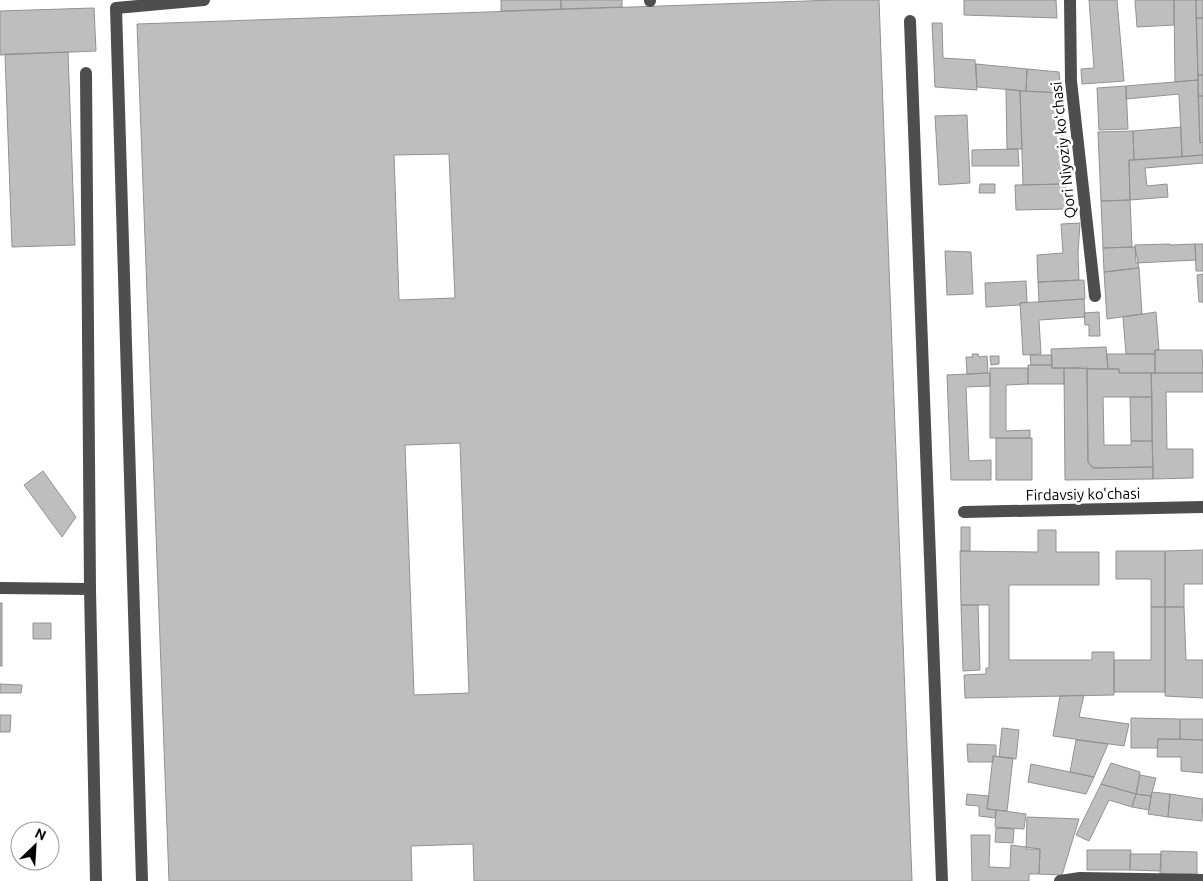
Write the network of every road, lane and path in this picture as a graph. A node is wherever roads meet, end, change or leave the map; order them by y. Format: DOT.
graph roads {
  1 [pos="204,0"];
  2 [pos="1070,0"];
  3 [pos="910,21"];
  4 [pos="86,73"];
  5 [pos="1095,296"];
  6 [pos="1203,507"];
  7 [pos="964,512"];
  8 [pos="0,588"];
  9 [pos="90,589"];
  10 [pos="1203,880"];
  11 [pos="96,881"];
  12 [pos="142,881"];
  13 [pos="942,881"];
  14 [pos="1060,881"];
  1 -- 12 [label="street"];
  2 -- 5 [label="street, Qori Niyoziy koʻchasi"];
  3 -- 13 [label="street"];
  4 -- 9 [label="street"];
  6 -- 7 [label="street, Firdavsiy ko'chasi"];
  8 -- 9 [label="street"];
  9 -- 11 [label="street"];
  10 -- 14 [label="street"];
}
